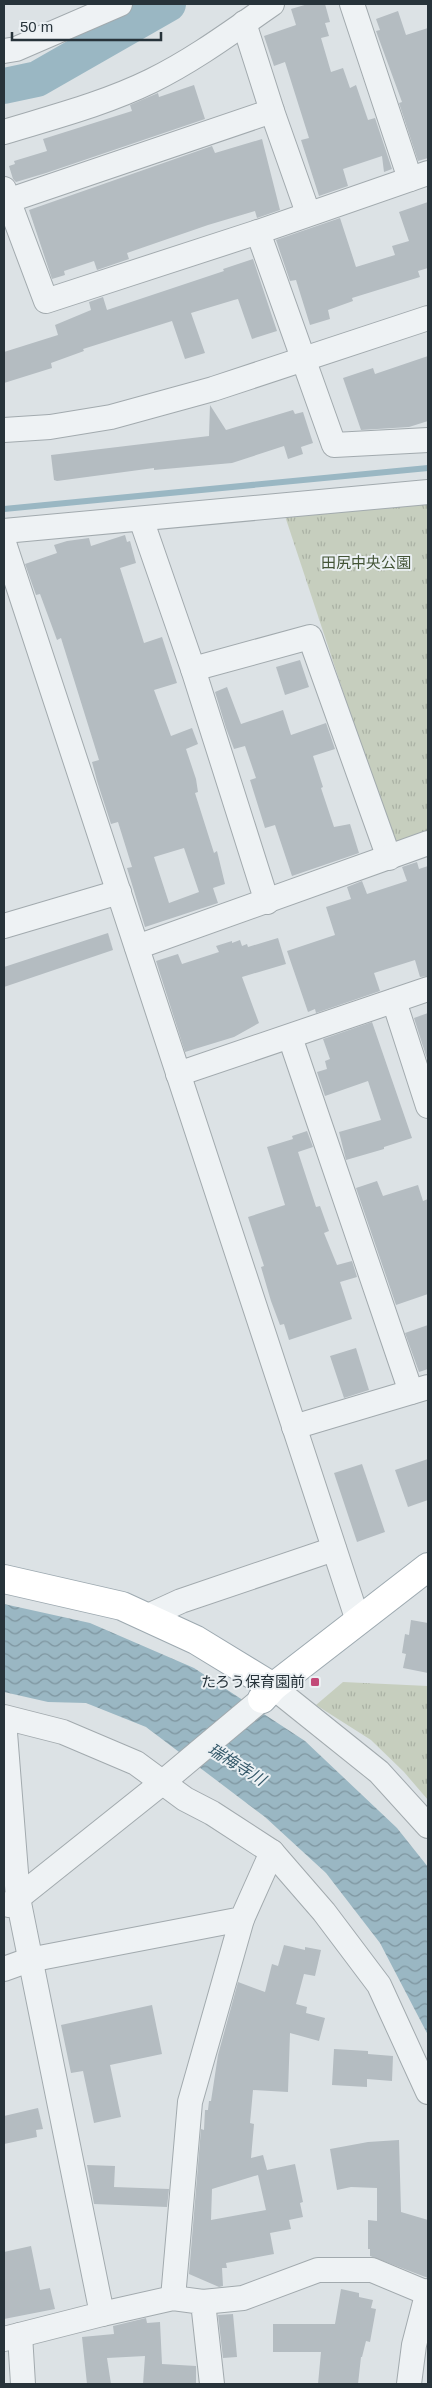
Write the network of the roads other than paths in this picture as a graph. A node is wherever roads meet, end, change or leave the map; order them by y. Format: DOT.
graph roads {
  1 [pos="120,4"];
  2 [pos="272,4"];
  3 [pos="352,4"];
  4 [pos="244,23"];
  5 [pos="4,51"];
  6 [pos="272,111"];
  7 [pos="4,132"];
  8 [pos="419,176"];
  9 [pos="6,195"];
  10 [pos="308,213"];
  11 [pos="258,232"];
  12 [pos="428,318"];
  13 [pos="304,359"];
  14 [pos="4,430"];
  15 [pos="428,440"];
  16 [pos="428,492"];
  17 [pos="141,519"];
  18 [pos="4,531"];
  19 [pos="4,543"];
  20 [pos="193,670"];
  21 [pos="428,843"];
  22 [pos="389,858"];
  23 [pos="119,892"];
  24 [pos="267,902"];
  25 [pos="4,926"];
  26 [pos="137,947"];
  27 [pos="428,989"];
  28 [pos="394,1001"];
  29 [pos="290,1037"];
  30 [pos="178,1074"];
  31 [pos="428,1106"];
  32 [pos="420,1389"];
  33 [pos="294,1427"];
  34 [pos="334,1549"];
  35 [pos="428,1567"];
  36 [pos="4,1579"];
  37 [pos="146,1617"];
  38 [pos="358,1621"];
  39 [pos="267,1693"];
  40 [pos="4,1718"];
  41 [pos="163,1782"];
  42 [pos="428,1826"];
  43 [pos="272,1852"];
  44 [pos="11,1904"];
  45 [pos="242,1919"];
  46 [pos="29,1960"];
  47 [pos="4,1969"];
  48 [pos="428,2092"];
  49 [pos="428,2292"];
  50 [pos="173,2298"];
  51 [pos="202,2302"];
  52 [pos="102,2314"];
  53 [pos="12,2337"];
  54 [pos="23,2384"];
  55 [pos="212,2384"];
  56 [pos="409,2384"];
  1 -- 5 [label="street"];
  2 -- 4 [label="street"];
  3 -- 8 [label="street"];
  4 -- 6 [label="street"];
  4 -- 7 [label="street"];
  6 -- 9 [label="street"];
  6 -- 10 [label="street"];
  8 -- 10 [label="street"];
  9 -- 11 [label="street"];
  10 -- 11 [label="street"];
  11 -- 13 [label="street"];
  12 -- 13 [label="street"];
  13 -- 14 [label="street"];
  13 -- 15 [label="street"];
  16 -- 17 [label="street"];
  17 -- 18 [label="street"];
  17 -- 20 [label="street"];
  19 -- 23 [label="street"];
  20 -- 22 [label="street"];
  20 -- 24 [label="street"];
  21 -- 22 [label="street"];
  22 -- 24 [label="street"];
  23 -- 25 [label="street"];
  23 -- 26 [label="street"];
  24 -- 26 [label="street"];
  26 -- 30 [label="street"];
  27 -- 28 [label="street"];
  28 -- 29 [label="street"];
  28 -- 31 [label="street"];
  29 -- 30 [label="street"];
  29 -- 32 [label="street"];
  30 -- 33 [label="street"];
  32 -- 33 [label="street"];
  33 -- 34 [label="street"];
  34 -- 37 [label="street"];
  34 -- 38 [label="street"];
  35 -- 38 [label="main road"];
  36 -- 37 [label="main road"];
  37 -- 39 [label="main road"];
  38 -- 39 [label="main road"];
  39 -- 41 [label="street"];
  39 -- 42 [label="street"];
  40 -- 41 [label="street"];
  40 -- 44 [label="street"];
  41 -- 43 [label="street"];
  41 -- 44 [label="street"];
  43 -- 45 [label="street"];
  43 -- 48 [label="street"];
  44 -- 46 [label="street"];
  45 -- 46 [label="street"];
  45 -- 50 [label="street"];
  46 -- 47 [label="street"];
  46 -- 52 [label="street"];
  49 -- 51 [label="street"];
  49 -- 56 [label="street"];
  50 -- 51 [label="street"];
  50 -- 52 [label="street"];
  51 -- 55 [label="street"];
  52 -- 53 [label="street"];
  53 -- 54 [label="street"];
}
